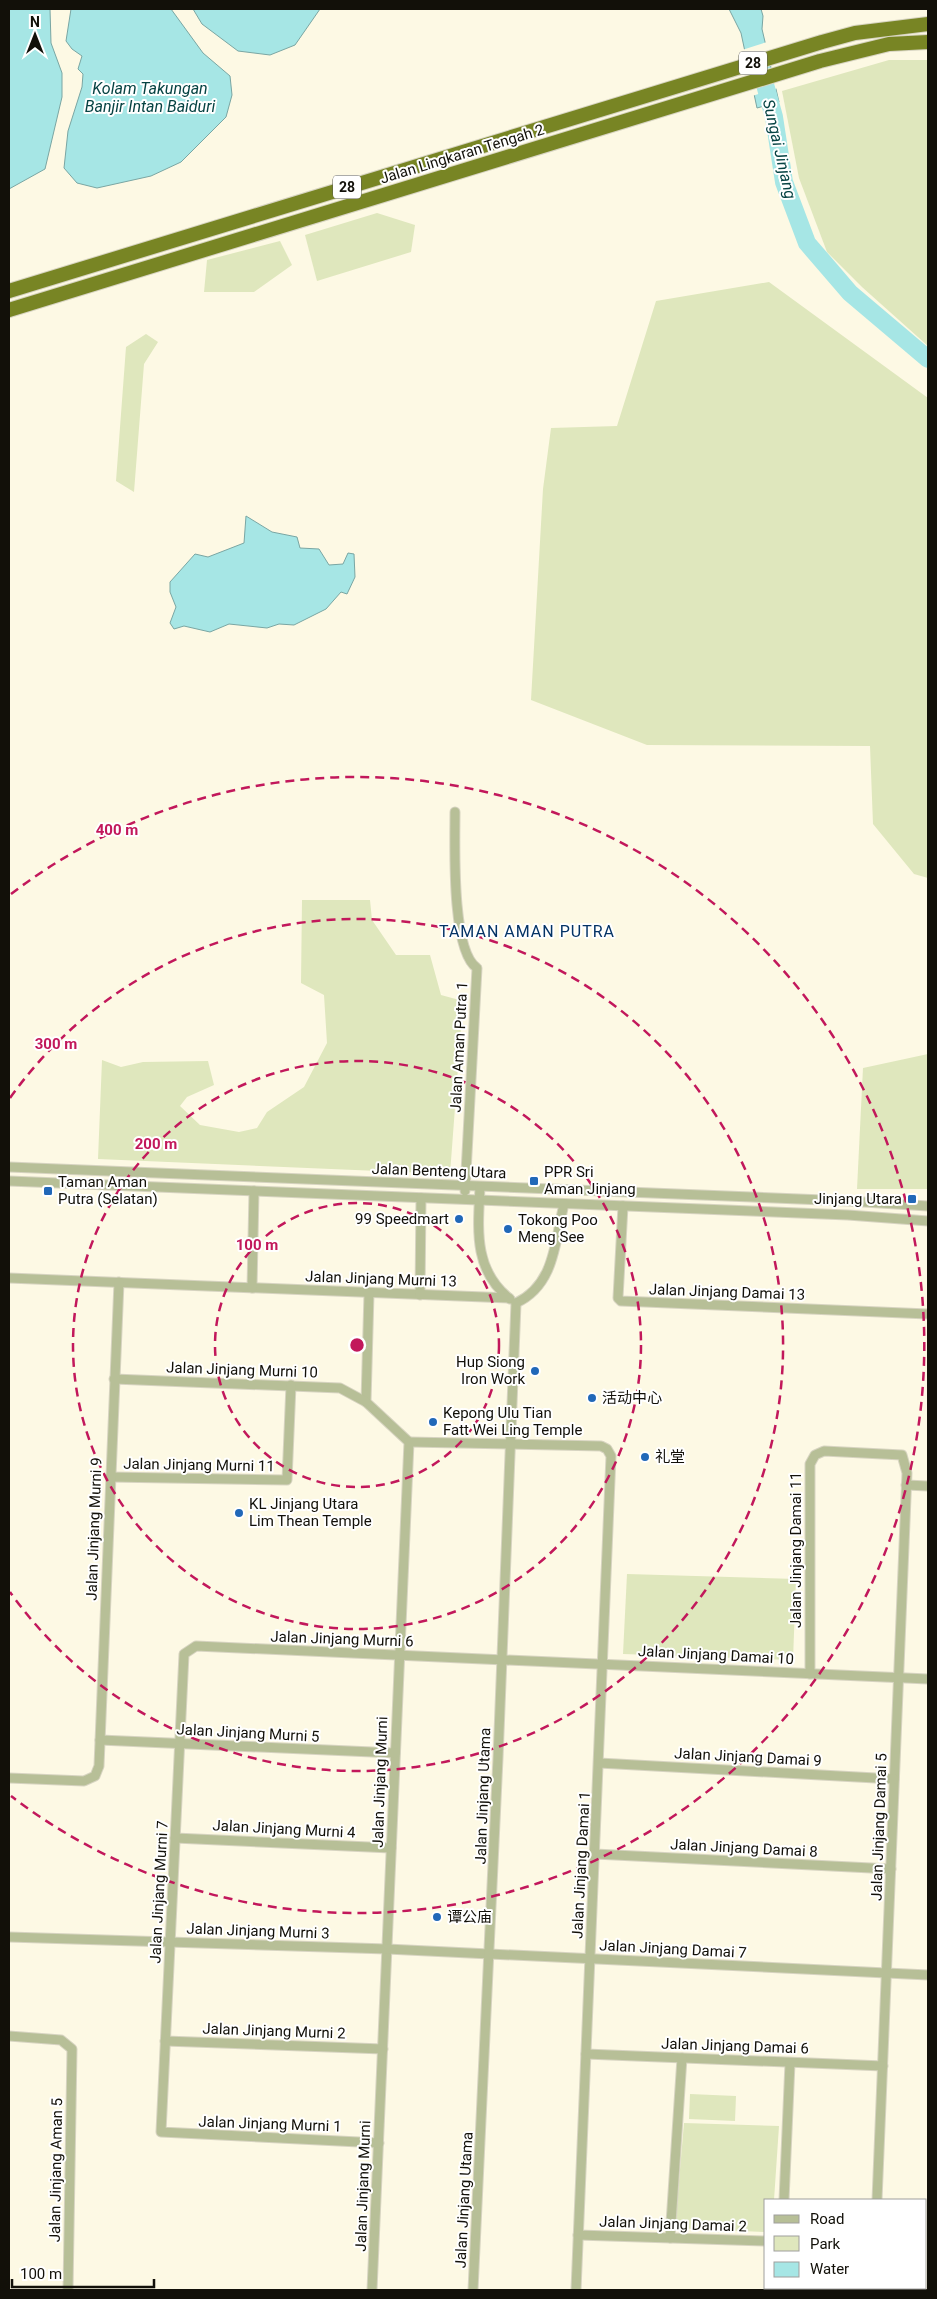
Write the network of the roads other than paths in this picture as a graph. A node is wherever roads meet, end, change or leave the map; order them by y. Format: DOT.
graph roads {
  1 [pos="928,24"];
  2 [pos="928,42"];
  3 [pos="9,291"];
  4 [pos="9,310"];
  5 [pos="455,812"];
  6 [pos="9,1167"];
  7 [pos="91,1170"];
  8 [pos="9,1181"];
  9 [pos="90,1184"];
  10 [pos="465,1186"];
  11 [pos="480,1187"];
  12 [pos="254,1191"];
  13 [pos="421,1198"];
  14 [pos="464,1200"];
  15 [pos="479,1201"];
  16 [pos="564,1204"];
  17 [pos="623,1206"];
  18 [pos="928,1206"];
  19 [pos="928,1220"];
  20 [pos="9,1278"];
  21 [pos="118,1282"];
  22 [pos="252,1288"];
  23 [pos="369,1292"];
  24 [pos="420,1295"];
  25 [pos="512,1300"];
  26 [pos="928,1314"];
  27 [pos="114,1379"];
  28 [pos="291,1385"];
  29 [pos="366,1402"];
  30 [pos="409,1442"];
  31 [pos="510,1444"];
  32 [pos="902,1455"];
  33 [pos="110,1477"];
  34 [pos="906,1485"];
  35 [pos="928,1486"];
  36 [pos="184,1654"];
  37 [pos="400,1655"];
  38 [pos="502,1659"];
  39 [pos="603,1664"];
  40 [pos="810,1674"];
  41 [pos="898,1677"];
  42 [pos="928,1679"];
  43 [pos="100,1740"];
  44 [pos="180,1743"];
  45 [pos="395,1753"];
  46 [pos="599,1763"];
  47 [pos="9,1778"];
  48 [pos="894,1779"];
  49 [pos="175,1838"];
  50 [pos="391,1848"];
  51 [pos="595,1854"];
  52 [pos="891,1869"];
  53 [pos="9,1937"];
  54 [pos="170,1942"];
  55 [pos="387,1949"];
  56 [pos="490,1954"];
  57 [pos="590,1959"];
  58 [pos="887,1973"];
  59 [pos="928,1975"];
  60 [pos="9,2036"];
  61 [pos="165,2040"];
  62 [pos="383,2049"];
  63 [pos="586,2054"];
  64 [pos="682,2058"];
  65 [pos="790,2063"];
  66 [pos="883,2066"];
  67 [pos="161,2132"];
  68 [pos="379,2142"];
  69 [pos="784,2199"];
  70 [pos="878,2199"];
  71 [pos="578,2235"];
  72 [pos="670,2238"];
  73 [pos="764,2241"];
  74 [pos="68,2290"];
  75 [pos="372,2290"];
  76 [pos="473,2290"];
  77 [pos="576,2290"];
  1 -- 3 [label="highway, Jalan Lingkaran Tengah 2 / 28"];
  2 -- 4 [label="highway, Jalan Lingkaran Tengah 2 / 28"];
  5 -- 10 [label="street, Jalan Aman Putra 1"];
  6 -- 7 [label="street, Jalan Benteng Utara"];
  7 -- 9 [label="street"];
  7 -- 10 [label="street, Jalan Benteng Utara"];
  8 -- 9 [label="street, Jalan Benteng Utara"];
  9 -- 12 [label="street, Jalan Benteng Utara"];
  10 -- 11 [label="street, Jalan Benteng Utara"];
  10 -- 14 [label="street, Jalan Aman Putra 1"];
  11 -- 15 [label="street"];
  11 -- 18 [label="street, Jalan Benteng Utara"];
  12 -- 13 [label="street, Jalan Benteng Utara"];
  12 -- 22 [label="street"];
  13 -- 14 [label="street, Jalan Benteng Utara"];
  13 -- 24 [label="street"];
  14 -- 15 [label="street, Jalan Benteng Utara"];
  15 -- 16 [label="street, Jalan Benteng Utara"];
  15 -- 25 [label="street"];
  16 -- 17 [label="street, Jalan Benteng Utara"];
  16 -- 25 [label="street"];
  17 -- 19 [label="street, Jalan Benteng Utara"];
  17 -- 26 [label="street, Jalan Jinjang Damai 13"];
  20 -- 21 [label="street, Jalan Jinjang Murni 13"];
  21 -- 22 [label="street, Jalan Jinjang Murni 13"];
  21 -- 27 [label="street, Jalan Jinjang Murni 9"];
  22 -- 23 [label="street, Jalan Jinjang Murni 13"];
  23 -- 24 [label="street, Jalan Jinjang Murni 13"];
  23 -- 29 [label="street"];
  24 -- 25 [label="street, Jalan Jinjang Murni 13"];
  25 -- 31 [label="street, Jalan Jinjang Utama"];
  27 -- 28 [label="street, Jalan Jinjang Murni 10"];
  27 -- 33 [label="street, Jalan Jinjang Murni 9"];
  28 -- 29 [label="street, Jalan Jinjang Murni 10"];
  28 -- 33 [label="street, Jalan Jinjang Murni 11"];
  29 -- 30 [label="street"];
  30 -- 31 [label="street"];
  30 -- 37 [label="street, Jalan Jinjang Murni"];
  31 -- 38 [label="street, Jalan Jinjang Utama"];
  31 -- 39 [label="street, Jalan Jinjang Damai 1"];
  32 -- 34 [label="street, Jalan Jinjang Damai 5"];
  32 -- 40 [label="street, Jalan Jinjang Damai 11"];
  33 -- 43 [label="street, Jalan Jinjang Murni 9"];
  34 -- 35 [label="street"];
  34 -- 41 [label="street, Jalan Jinjang Damai 5"];
  36 -- 37 [label="street, Jalan Jinjang Murni 6"];
  36 -- 44 [label="street, Jalan Jinjang Murni 7"];
  37 -- 38 [label="street, Jalan Jinjang Murni 6"];
  37 -- 45 [label="street, Jalan Jinjang Murni"];
  38 -- 39 [label="street, Jalan Jinjang Damai 10"];
  38 -- 56 [label="street, Jalan Jinjang Utama"];
  39 -- 40 [label="street, Jalan Jinjang Damai 10"];
  39 -- 46 [label="street, Jalan Jinjang Damai 1"];
  40 -- 41 [label="street, Jalan Jinjang Damai 10"];
  41 -- 42 [label="street, Jalan Jinjang Damai 10"];
  41 -- 48 [label="street, Jalan Jinjang Damai 5"];
  43 -- 44 [label="street, Jalan Jinjang Murni 5"];
  43 -- 47 [label="street, Jalan Jinjang Murni 9"];
  44 -- 45 [label="street, Jalan Jinjang Murni 5"];
  44 -- 49 [label="street, Jalan Jinjang Murni 7"];
  45 -- 50 [label="street, Jalan Jinjang Murni"];
  46 -- 48 [label="street, Jalan Jinjang Damai 9"];
  46 -- 51 [label="street, Jalan Jinjang Damai 1"];
  48 -- 52 [label="street, Jalan Jinjang Damai 5"];
  49 -- 50 [label="street, Jalan Jinjang Murni 4"];
  49 -- 54 [label="street, Jalan Jinjang Murni 7"];
  50 -- 55 [label="street, Jalan Jinjang Murni"];
  51 -- 52 [label="street, Jalan Jinjang Damai 8"];
  51 -- 57 [label="street, Jalan Jinjang Damai 1"];
  52 -- 58 [label="street, Jalan Jinjang Damai 5"];
  53 -- 54 [label="street, Jalan Jinjang Murni 3"];
  54 -- 55 [label="street, Jalan Jinjang Murni 3"];
  54 -- 61 [label="street, Jalan Jinjang Murni 7"];
  55 -- 56 [label="street, Jalan Jinjang Damai 7"];
  55 -- 62 [label="street, Jalan Jinjang Murni"];
  56 -- 57 [label="street, Jalan Jinjang Damai 7"];
  56 -- 76 [label="street, Jalan Jinjang Utama"];
  57 -- 58 [label="street, Jalan Jinjang Damai 7"];
  57 -- 63 [label="street, Jalan Jinjang Damai 1"];
  58 -- 59 [label="street, Jalan Jinjang Damai 7"];
  58 -- 66 [label="street, Jalan Jinjang Damai 5"];
  60 -- 74 [label="street, Jalan Jinjang Aman 5"];
  61 -- 62 [label="street, Jalan Jinjang Murni 2"];
  61 -- 67 [label="street, Jalan Jinjang Murni 7"];
  62 -- 68 [label="street, Jalan Jinjang Murni"];
  63 -- 64 [label="street, Jalan Jinjang Damai 6"];
  63 -- 71 [label="street, Jalan Jinjang Damai 1"];
  64 -- 65 [label="street, Jalan Jinjang Damai 6"];
  64 -- 72 [label="street"];
  65 -- 66 [label="street, Jalan Jinjang Damai 6"];
  65 -- 69 [label="street"];
  66 -- 70 [label="street, Jalan Jinjang Damai 5"];
  67 -- 68 [label="street, Jalan Jinjang Murni 1"];
  68 -- 75 [label="street, Jalan Jinjang Murni"];
  71 -- 72 [label="street, Jalan Jinjang Damai 2"];
  71 -- 77 [label="street, Jalan Jinjang Damai 1"];
  72 -- 73 [label="street, Jalan Jinjang Damai 2"];
}
